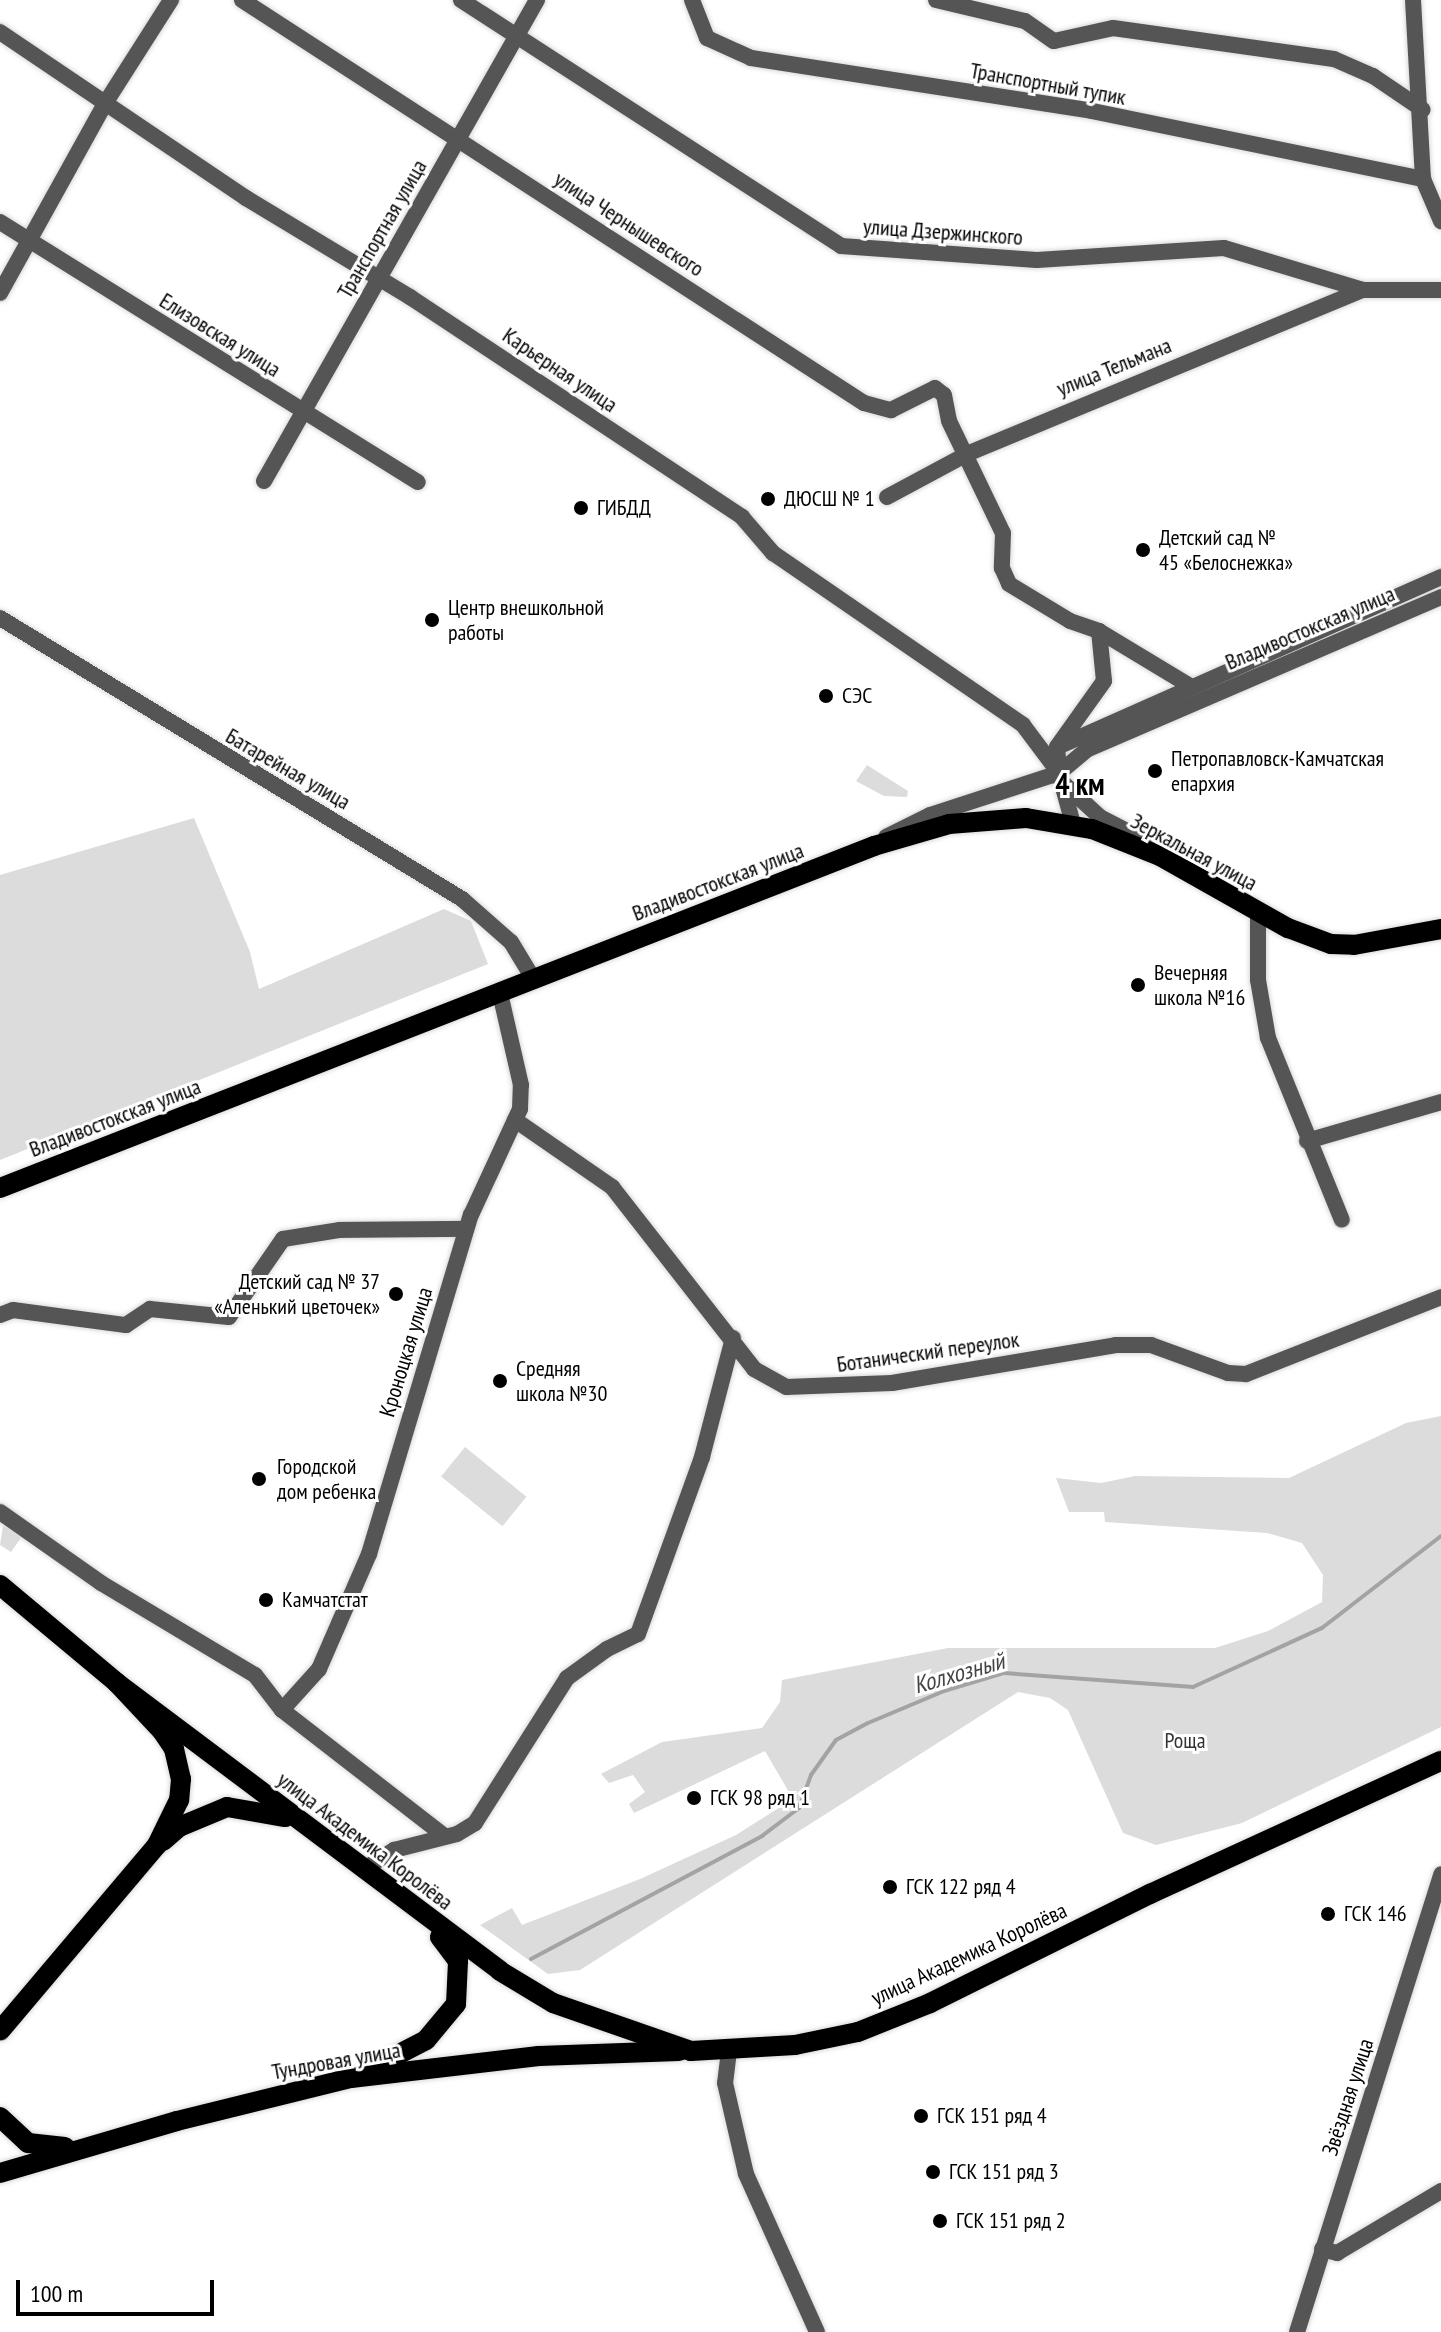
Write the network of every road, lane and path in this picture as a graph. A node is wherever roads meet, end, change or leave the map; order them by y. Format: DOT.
graph roads {
  1 [pos="171,0"];
  2 [pos="242,0"];
  3 [pos="461,0"];
  4 [pos="537,0"];
  5 [pos="692,0"];
  6 [pos="936,0"];
  7 [pos="1413,0"];
  8 [pos="0,32"];
  9 [pos="519,38"];
  10 [pos="106,102"];
  11 [pos="1423,110"];
  12 [pos="460,140"];
  13 [pos="1423,179"];
  14 [pos="1441,221"];
  15 [pos="0,222"];
  16 [pos="30,241"];
  17 [pos="379,278"];
  18 [pos="1363,290"];
  19 [pos="1441,290"];
  20 [pos="0,293"];
  21 [pos="302,412"];
  22 [pos="969,453"];
  23 [pos="264,481"];
  24 [pos="418,482"];
  25 [pos="887,497"];
  26 [pos="1441,577"];
  27 [pos="1441,597"];
  28 [pos="0,618"];
  29 [pos="1099,631"];
  30 [pos="1190,686"];
  31 [pos="1057,747"];
  32 [pos="1060,778"];
  33 [pos="1073,824"];
  34 [pos="874,846"];
  35 [pos="1192,875"];
  36 [pos="1258,912"];
  37 [pos="1441,929"];
  38 [pos="534,980"];
  39 [pos="500,993"];
  40 [pos="1441,1102"];
  41 [pos="515,1120"];
  42 [pos="1307,1141"];
  43 [pos="0,1188"];
  44 [pos="1342,1220"];
  45 [pos="466,1229"];
  46 [pos="1441,1297"];
  47 [pos="4,1309"];
  48 [pos="733,1338"];
  49 [pos="0,1512"];
  50 [pos="0,1585"];
  51 [pos="117,1683"];
  52 [pos="282,1710"];
  53 [pos="1441,1761"];
  54 [pos="254,1786"];
  55 [pos="300,1823"];
  56 [pos="179,1827"];
  57 [pos="443,1835"];
  58 [pos="157,1845"];
  59 [pos="363,1870"];
  60 [pos="1441,1874"];
  61 [pos="418,1914"];
  62 [pos="41,1982"];
  63 [pos="0,2031"];
  64 [pos="0,2042"];
  65 [pos="691,2051"];
  66 [pos="729,2051"];
  67 [pos="351,2078"];
  68 [pos="0,2117"];
  69 [pos="83,2148"];
  70 [pos="0,2173"];
  71 [pos="1441,2191"];
  72 [pos="1322,2249"];
  73 [pos="817,2332"];
  74 [pos="1297,2332"];
  1 -- 10 [label="street"];
  2 -- 12 [label="street, улица Чернышевского"];
  3 -- 9 [label="street, улица Дзержинского"];
  4 -- 9 [label="street, Транспортная улица"];
  5 -- 13 [label="street, Транспортный тупик"];
  6 -- 11 [label="street"];
  7 -- 11 [label="street"];
  8 -- 10 [label="street, Карьерная улица"];
  9 -- 12 [label="street, Транспортная улица"];
  9 -- 18 [label="street, улица Дзержинского"];
  10 -- 16 [label="street"];
  10 -- 17 [label="street, Карьерная улица"];
  11 -- 13 [label="street"];
  12 -- 17 [label="street, Транспортная улица"];
  12 -- 22 [label="street, улица Чернышевского"];
  13 -- 14 [label="street"];
  15 -- 16 [label="street, Елизовская улица"];
  16 -- 20 [label="street"];
  16 -- 21 [label="street, Елизовская улица"];
  17 -- 21 [label="street, Транспортная улица"];
  17 -- 32 [label="street, Карьерная улица"];
  18 -- 19 [label="street, улица Дзержинского"];
  18 -- 22 [label="street, улица Тельмана"];
  21 -- 23 [label="street, Транспортная улица"];
  21 -- 24 [label="street, Елизовская улица"];
  22 -- 25 [label="street, улица Тельмана"];
  22 -- 29 [label="street"];
  26 -- 30 [label="street"];
  27 -- 32 [label="street, Владивостокская улица"];
  28 -- 38 [label="street, Батарейная улица"];
  29 -- 30 [label="street"];
  29 -- 31 [label="street"];
  30 -- 31 [label="street"];
  31 -- 32 [label="street"];
  32 -- 33 [label="street, Карьерная улица"];
  32 -- 34 [label="street, Владивостокская улица"];
  32 -- 35 [label="street, Карьерная улица"];
  33 -- 34 [label="main road, Зеркальная улица"];
  33 -- 35 [label="main road, Зеркальная улица"];
  34 -- 38 [label="main road, Владивостокская улица"];
  35 -- 36 [label="main road, Зеркальная улица"];
  36 -- 37 [label="main road, Зеркальная улица"];
  36 -- 42 [label="street"];
  38 -- 39 [label="main road, Владивостокская улица"];
  39 -- 41 [label="street, Кроноцкая улица"];
  39 -- 43 [label="main road, Владивостокская улица"];
  40 -- 42 [label="street"];
  41 -- 45 [label="street, Кроноцкая улица"];
  41 -- 48 [label="street, Ботанический переулок"];
  42 -- 44 [label="street"];
  45 -- 47 [label="street"];
  45 -- 52 [label="street, Кроноцкая улица"];
  46 -- 48 [label="street, Ботанический переулок"];
  48 -- 57 [label="street"];
  49 -- 52 [label="street"];
  50 -- 51 [label="main road"];
  51 -- 54 [label="main road, улица Академика Королёва"];
  51 -- 58 [label="main road"];
  52 -- 57 [label="street"];
  53 -- 66 [label="main road, улица Академика Королёва"];
  54 -- 55 [label="main road, улица Академика Королёва"];
  54 -- 56 [label="main road"];
  55 -- 56 [label="main road"];
  55 -- 59 [label="main road, улица Академика Королёва"];
  56 -- 58 [label="main road"];
  57 -- 59 [label="street"];
  58 -- 62 [label="main road"];
  59 -- 61 [label="main road, улица Академика Королёва"];
  60 -- 72 [label="street, Звёздная улица"];
  61 -- 65 [label="main road, улица Академика Королёва"];
  61 -- 67 [label="main road"];
  62 -- 63 [label="main road"];
  62 -- 64 [label="main road"];
  65 -- 66 [label="main road, улица Академика Королёва"];
  65 -- 67 [label="main road, Тундровая улица"];
  66 -- 73 [label="street"];
  67 -- 69 [label="main road, Тундровая улица"];
  68 -- 69 [label="main road"];
  69 -- 70 [label="main road, Тундровая улица"];
  71 -- 72 [label="street"];
  72 -- 74 [label="street, Звёздная улица"];
}
